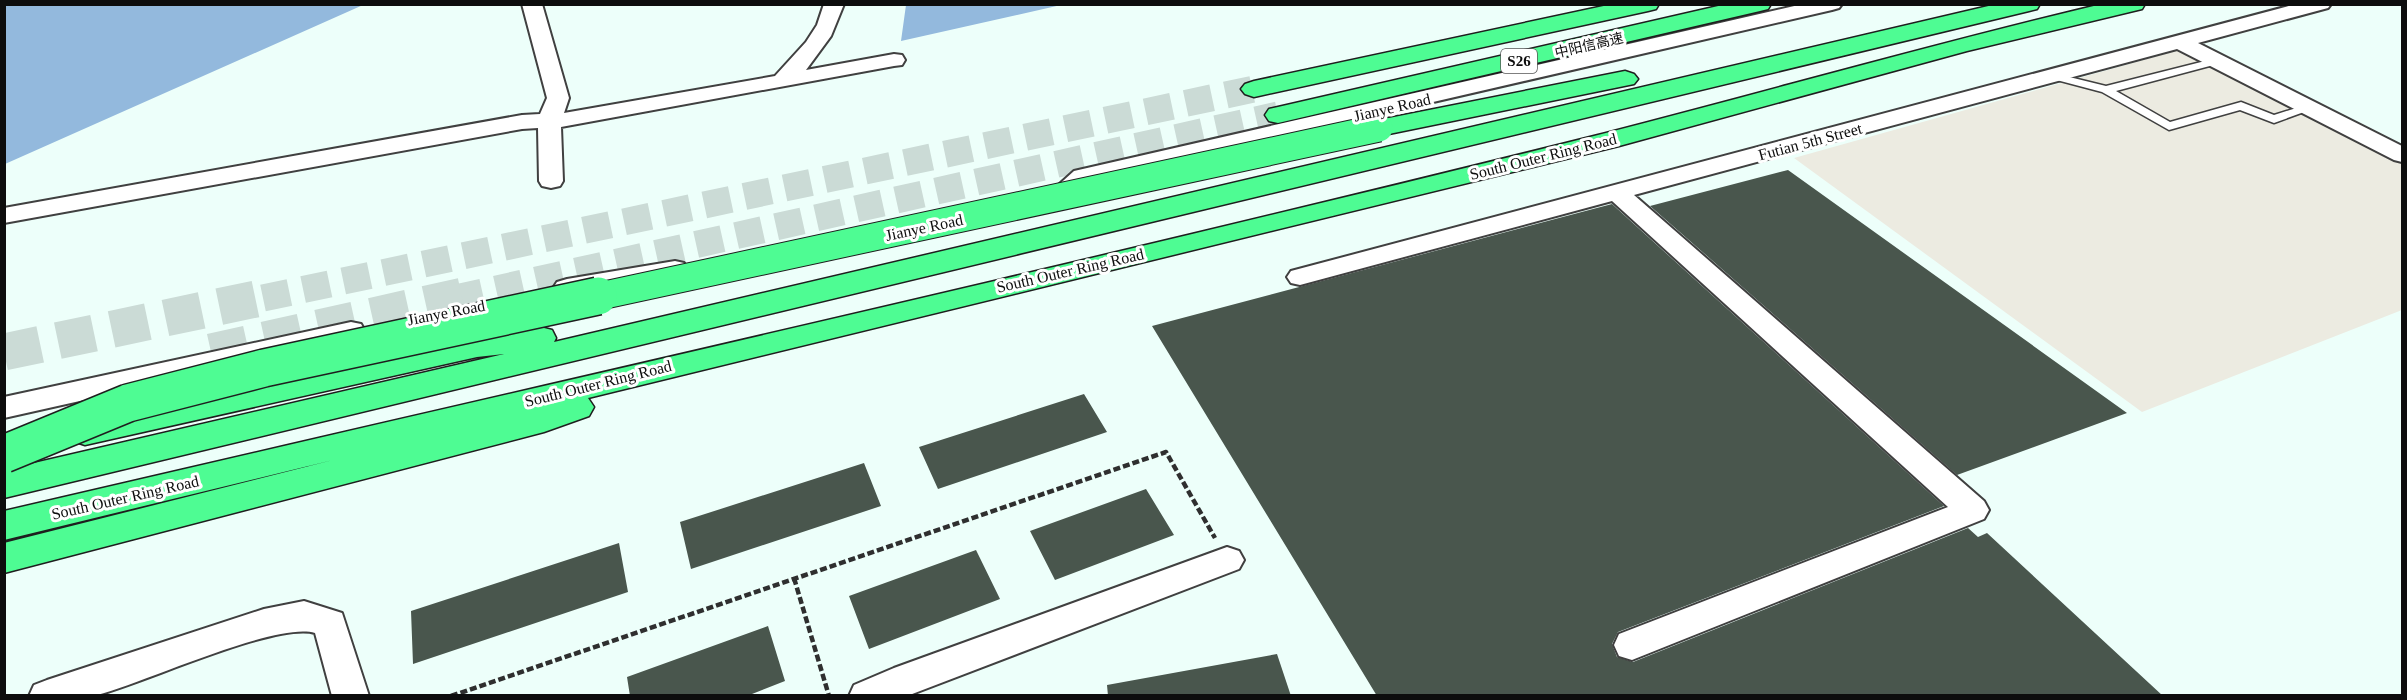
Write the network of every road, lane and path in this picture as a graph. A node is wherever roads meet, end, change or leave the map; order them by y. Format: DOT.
graph roads {
  1 [pos="532,4"];
  2 [pos="834,4"];
  3 [pos="1648,4"];
  4 [pos="1760,4"];
  5 [pos="1832,4"];
  6 [pos="2012,4"];
  7 [pos="2029,4"];
  8 [pos="2134,4"];
  9 [pos="2321,4"];
  10 [pos="2179,42"];
  11 [pos="894,60"];
  12 [pos="2217,61"];
  13 [pos="2053,76"];
  14 [pos="782,81"];
  15 [pos="1254,89"];
  16 [pos="2106,90"];
  17 [pos="2309,108"];
  18 [pos="1278,115"];
  19 [pos="549,121"];
  20 [pos="2403,155"];
  21 [pos="551,181"];
  22 [pos="1617,193"];
  23 [pos="4,216"];
  24 [pos="1300,278"];
  25 [pos="732,311"];
  26 [pos="722,353"];
  27 [pos="4,408"];
  28 [pos="4,452"];
  29 [pos="4,484"];
  30 [pos="4,526"];
  31 [pos="22,553"];
  32 [pos="1227,560"];
  33 [pos="4,563"];
  34 [pos="794,578"];
  35 [pos="1632,645"];
  36 [pos="911,687"];
  37 [pos="47,696"];
  38 [pos="351,696"];
  39 [pos="451,696"];
  40 [pos="829,696"];
  41 [pos="867,696"];
  1 -- 19 [label="street"];
  2 -- 14 [label="street"];
  3 -- 15 [label="highway, 中阳信高速 / S26"];
  4 -- 18 [label="highway, 中阳信高速 / S26"];
  5 -- 27 [label="street, Jianye Road"];
  6 -- 28 [label="highway, bridge"];
  7 -- 25 [label="highway, South Outer Ring Road"];
  8 -- 26 [label="highway, South Outer Ring Road"];
  9 -- 10 [label="street, Futian 5th Street"];
  10 -- 12 [label="street"];
  10 -- 13 [label="street, Futian 5th Street"];
  11 -- 14 [label="street"];
  12 -- 16 [label="lane"];
  12 -- 17 [label="street"];
  13 -- 16 [label="lane"];
  13 -- 22 [label="street, Futian 5th Street"];
  14 -- 19 [label="street"];
  16 -- 17 [label="lane"];
  17 -- 20 [label="street"];
  19 -- 21 [label="street"];
  19 -- 23 [label="street"];
  22 -- 24 [label="street, Futian 5th Street"];
  22 -- 35 [label="street"];
  25 -- 28 [label="highway"];
  25 -- 29 [label="highway, South Outer Ring Road"];
  26 -- 30 [label="highway, South Outer Ring Road"];
  26 -- 31 [label="highway"];
  31 -- 33 [label="highway"];
  32 -- 34 [label="path"];
  32 -- 36 [label="street"];
  34 -- 39 [label="path"];
  34 -- 40 [label="path"];
  36 -- 41 [label="street"];
  37 -- 38 [label="street"];
}
